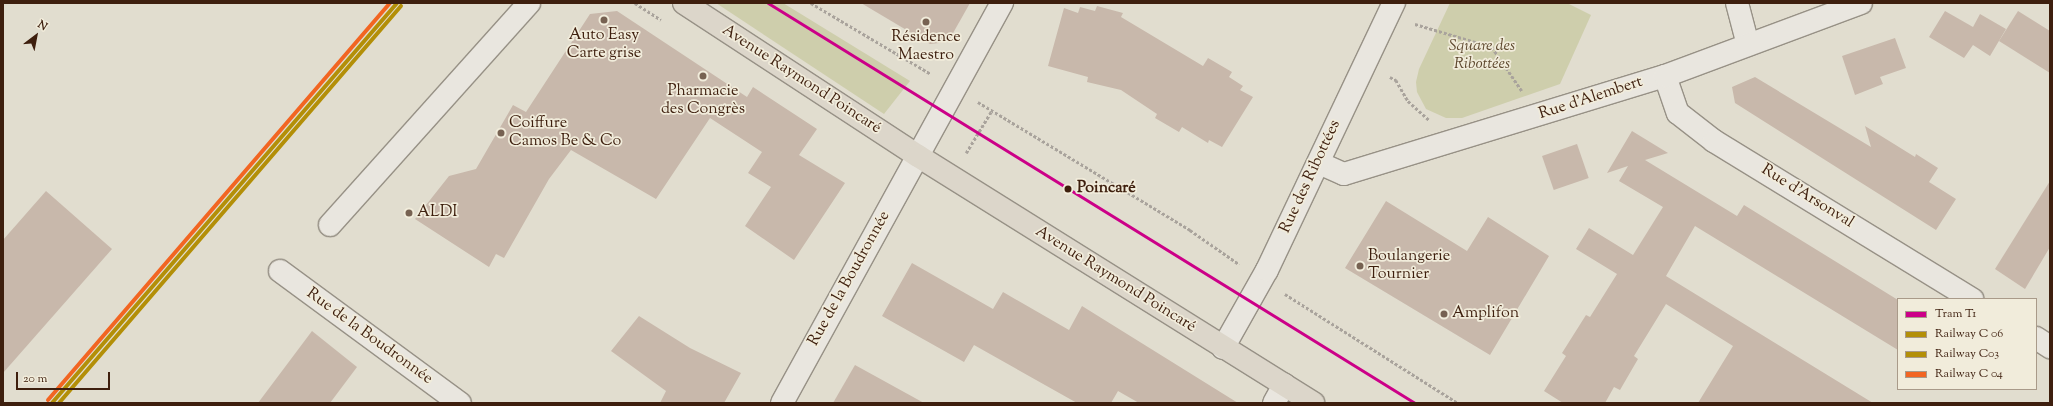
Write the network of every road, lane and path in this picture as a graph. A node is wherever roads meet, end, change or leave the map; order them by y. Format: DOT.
graph roads {
  1 [pos="529,3"];
  2 [pos="684,3"];
  3 [pos="811,3"];
  4 [pos="1002,3"];
  5 [pos="1737,3"];
  6 [pos="1861,3"];
  7 [pos="1392,9"];
  8 [pos="1748,45"];
  9 [pos="1364,66"];
  10 [pos="1665,76"];
  11 [pos="955,88"];
  12 [pos="1540,116"];
  13 [pos="1443,143"];
  14 [pos="918,156"];
  15 [pos="1319,163"];
  16 [pos="330,225"];
  17 [pos="280,271"];
  18 [pos="1260,278"];
  19 [pos="1970,298"];
  20 [pos="1223,348"];
  21 [pos="1279,394"];
  22 [pos="458,403"];
  23 [pos="782,403"];
  24 [pos="1313,403"];
  25 [pos="1458,403"];
  1 -- 16 [label="street"];
  2 -- 14 [label="main road, Avenue Raymond Poincaré"];
  3 -- 11 [label="path"];
  4 -- 11 [label="street"];
  5 -- 8 [label="street"];
  6 -- 8 [label="street, Rue d'Alembert"];
  7 -- 9 [label="street, Rue des Ribottées"];
  7 -- 12 [label="path"];
  8 -- 10 [label="street, Rue d'Alembert"];
  9 -- 13 [label="path"];
  9 -- 15 [label="street, Rue des Ribottées"];
  10 -- 12 [label="street, Rue d'Alembert"];
  10 -- 19 [label="street, Rue d'Arsonval"];
  11 -- 14 [label="street"];
  11 -- 18 [label="path"];
  12 -- 13 [label="street, Rue d'Alembert"];
  13 -- 15 [label="street, Rue d'Alembert"];
  14 -- 20 [label="main road, Avenue Raymond Poincaré"];
  14 -- 23 [label="street, Rue de la Boudronnée"];
  15 -- 18 [label="street, Rue des Ribottées"];
  17 -- 22 [label="street, Rue de la Boudronnée"];
  18 -- 20 [label="street, Rue des Ribottées"];
  18 -- 25 [label="path"];
  20 -- 21 [label="main road, Avenue Raymond Poincaré"];
  21 -- 24 [label="main road, Avenue Raymond Poincaré"];
}
